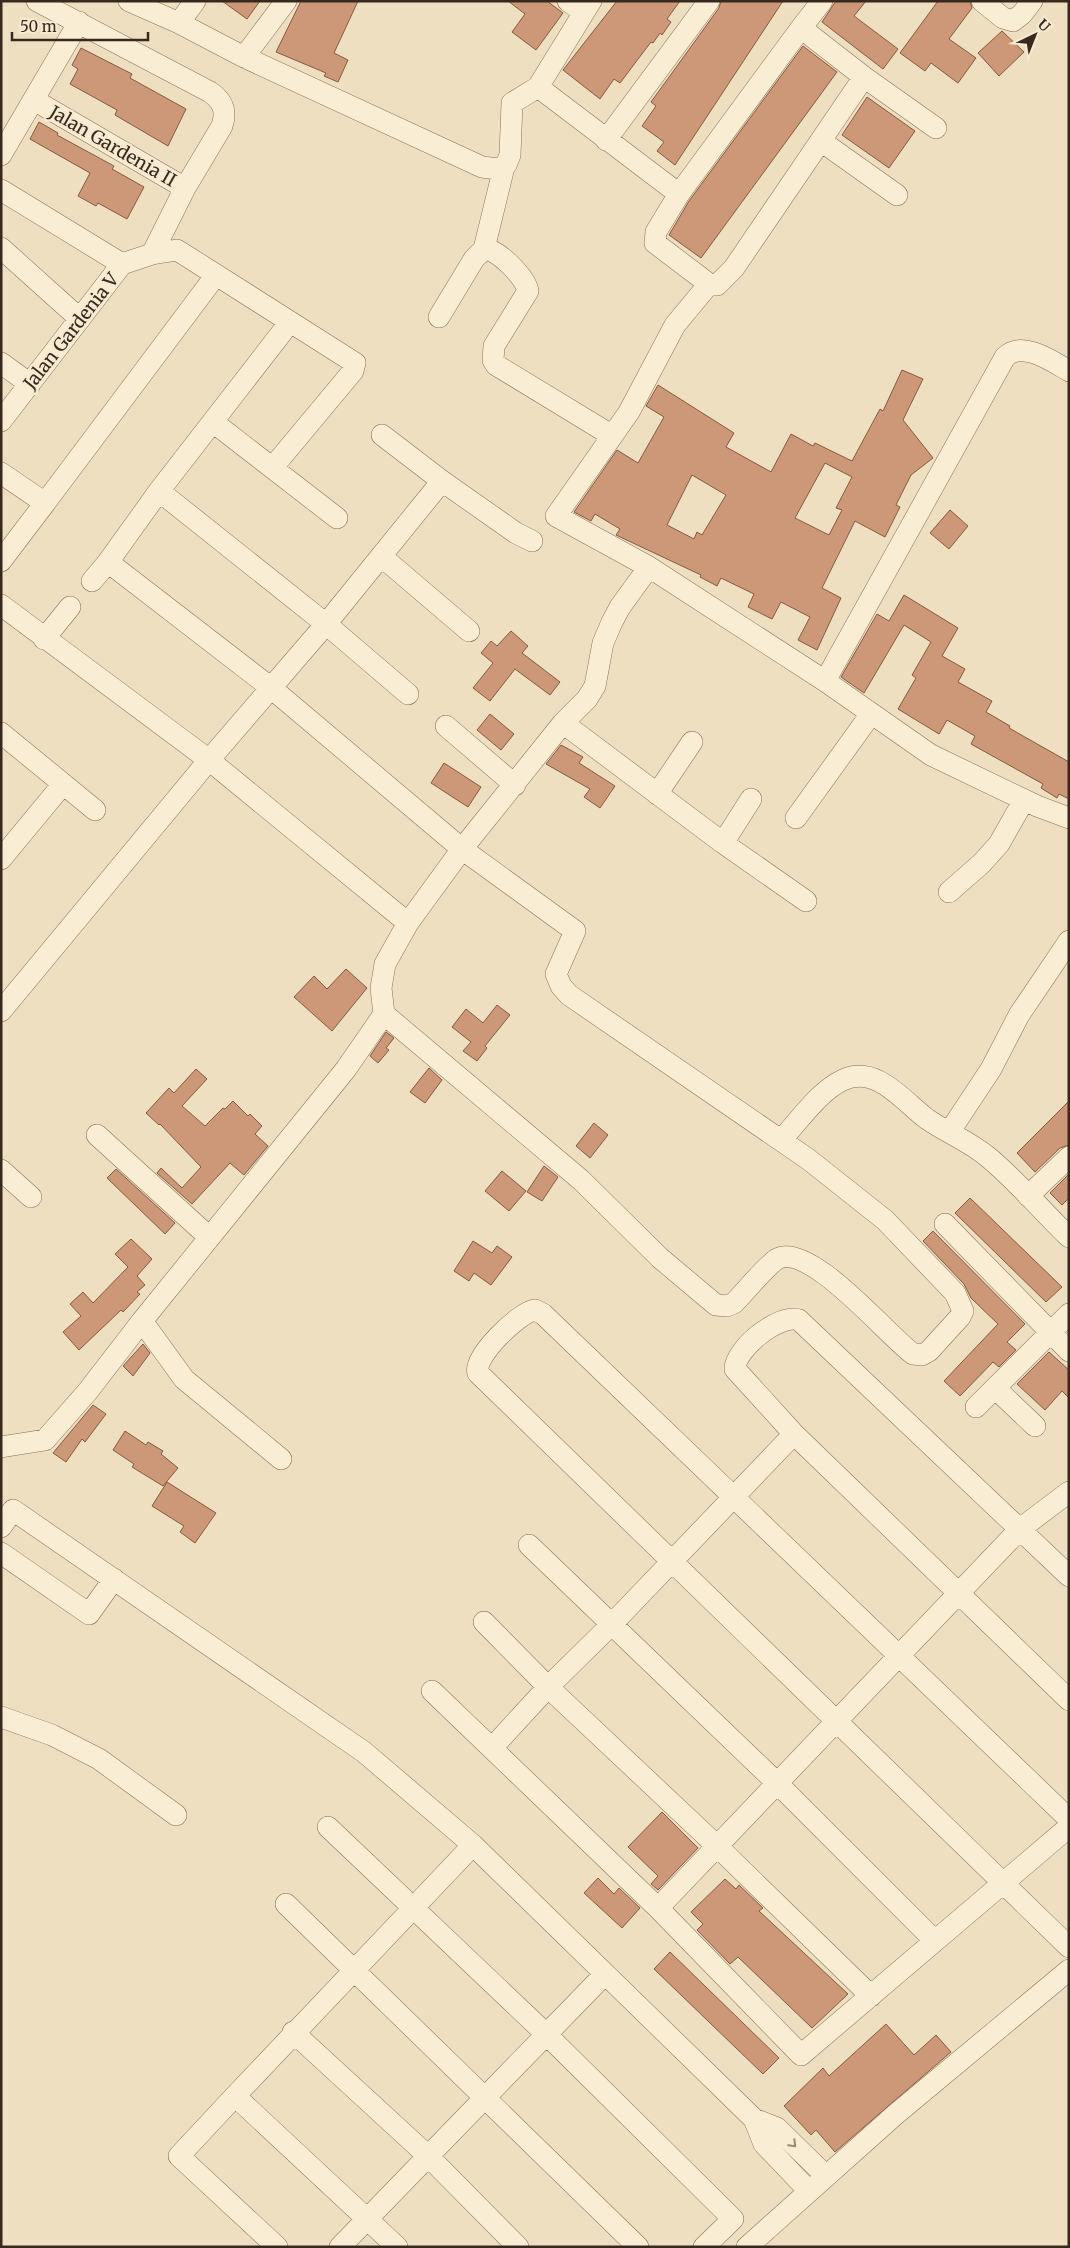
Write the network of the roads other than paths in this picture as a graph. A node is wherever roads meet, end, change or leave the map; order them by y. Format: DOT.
graph roads {
  1 [pos="37,1"];
  2 [pos="129,1"];
  3 [pos="195,1"];
  4 [pos="286,1"];
  5 [pos="709,1"];
  6 [pos="822,1"];
  7 [pos="982,1"];
  8 [pos="1032,1"];
  9 [pos="580,5"];
  10 [pos="79,22"];
  11 [pos="179,23"];
  12 [pos="801,28"];
  13 [pos="244,57"];
  14 [pos="864,76"];
  15 [pos="538,87"];
  16 [pos="34,100"];
  17 [pos="936,128"];
  18 [pos="606,140"];
  19 [pos="821,141"];
  20 [pos="1,155"];
  21 [pos="504,167"];
  22 [pos="185,188"];
  23 [pos="1,190"];
  24 [pos="679,194"];
  25 [pos="897,195"];
  26 [pos="1,248"];
  27 [pos="484,249"];
  28 [pos="152,254"];
  29 [pos="122,264"];
  30 [pos="216,275"];
  31 [pos="709,284"];
  32 [pos="439,317"];
  33 [pos="80,318"];
  34 [pos="290,322"];
  35 [pos="1,362"];
  36 [pos="1065,365"];
  37 [pos="30,384"];
  38 [pos="1,420"];
  39 [pos="213,422"];
  40 [pos="382,435"];
  41 [pos="611,435"];
  42 [pos="274,467"];
  43 [pos="1,473"];
  44 [pos="442,481"];
  45 [pos="159,491"];
  46 [pos="45,503"];
  47 [pos="337,518"];
  48 [pos="532,541"];
  49 [pos="381,556"];
  50 [pos="1,561"];
  51 [pos="108,562"];
  52 [pos="649,568"];
  53 [pos="92,581"];
  54 [pos="1,605"];
  55 [pos="70,607"];
  56 [pos="326,624"];
  57 [pos="469,631"];
  58 [pos="44,639"];
  59 [pos="825,681"];
  60 [pos="270,688"];
  61 [pos="408,694"];
  62 [pos="871,714"];
  63 [pos="563,722"];
  64 [pos="446,726"];
  65 [pos="1,733"];
  66 [pos="692,742"];
  67 [pos="208,760"];
  68 [pos="63,784"];
  69 [pos="515,785"];
  70 [pos="657,794"];
  71 [pos="751,799"];
  72 [pos="1024,800"];
  73 [pos="94,810"];
  74 [pos="796,818"];
  75 [pos="1069,818"];
  76 [pos="723,843"];
  77 [pos="462,849"];
  78 [pos="1,859"];
  79 [pos="949,892"];
  80 [pos="806,901"];
  81 [pos="408,923"];
  82 [pos="1069,941"];
  83 [pos="6,996"];
  84 [pos="384,1014"];
  85 [pos="950,1131"];
  86 [pos="97,1135"];
  87 [pos="781,1140"];
  88 [pos="1069,1157"];
  89 [pos="1,1170"];
  90 [pos="31,1196"];
  91 [pos="1028,1196"];
  92 [pos="945,1224"];
  93 [pos="1069,1237"];
  94 [pos="209,1238"];
  95 [pos="1069,1314"];
  96 [pos="142,1321"];
  97 [pos="1051,1332"];
  98 [pos="1069,1351"];
  99 [pos="994,1388"];
  100 [pos="976,1407"];
  101 [pos="1035,1426"];
  102 [pos="794,1434"];
  103 [pos="1,1447"];
  104 [pos="280,1458"];
  105 [pos="1069,1492"];
  106 [pos="732,1497"];
  107 [pos="1,1526"];
  108 [pos="1020,1529"];
  109 [pos="529,1545"];
  110 [pos="1,1553"];
  111 [pos="672,1561"];
  112 [pos="1069,1576"];
  113 [pos="114,1579"];
  114 [pos="959,1592"];
  115 [pos="484,1622"];
  116 [pos="612,1624"];
  117 [pos="899,1655"];
  118 [pos="548,1687"];
  119 [pos="432,1691"];
  120 [pos="1069,1700"];
  121 [pos="1,1717"];
  122 [pos="836,1721"];
  123 [pos="492,1748"];
  124 [pos="777,1783"];
  125 [pos="176,1815"];
  126 [pos="1069,1819"];
  127 [pos="328,1827"];
  128 [pos="1069,1827"];
  129 [pos="473,1845"];
  130 [pos="717,1846"];
  131 [pos="1003,1883"];
  132 [pos="286,1904"];
  133 [pos="413,1908"];
  134 [pos="658,1908"];
  135 [pos="935,1941"];
  136 [pos="1069,1947"];
  137 [pos="353,1969"];
  138 [pos="1069,1970"];
  139 [pos="605,1974"];
  140 [pos="870,1996"];
  141 [pos="293,2032"];
  142 [pos="546,2034"];
  143 [pos="235,2096"];
  144 [pos="486,2096"];
  145 [pos="754,2119"];
  146 [pos="428,2156"];
  147 [pos="826,2176"];
  148 [pos="809,2192"];
  149 [pos="368,2218"];
  150 [pos="277,2247"];
  151 [pos="340,2247"];
  152 [pos="397,2247"];
  153 [pos="518,2247"];
  154 [pos="638,2247"];
  155 [pos="704,2247"];
  156 [pos="747,2247"];
  1 -- 10 [label="street"];
  2 -- 11 [label="street"];
  3 -- 11 [label="street"];
  4 -- 13 [label="street"];
  5 -- 18 [label="street"];
  6 -- 12 [label="street"];
  7 -- 8 [label="street"];
  9 -- 15 [label="street"];
  10 -- 16 [label="street"];
  10 -- 22 [label="street"];
  11 -- 13 [label="street"];
  12 -- 14 [label="street"];
  12 -- 24 [label="street"];
  13 -- 21 [label="street"];
  14 -- 17 [label="street"];
  14 -- 19 [label="street"];
  15 -- 18 [label="street"];
  15 -- 21 [label="street"];
  16 -- 20 [label="street"];
  16 -- 22 [label="street, Jalan Gardenia II"];
  18 -- 24 [label="street"];
  19 -- 25 [label="street"];
  19 -- 31 [label="street"];
  21 -- 27 [label="street"];
  22 -- 28 [label="street, Jalan Gardenia II"];
  23 -- 29 [label="street"];
  24 -- 31 [label="street"];
  26 -- 33 [label="street"];
  27 -- 32 [label="street"];
  27 -- 41 [label="street"];
  28 -- 29 [label="street"];
  28 -- 30 [label="street"];
  29 -- 33 [label="street, Jalan Gardenia V"];
  30 -- 34 [label="street"];
  30 -- 46 [label="street"];
  31 -- 41 [label="street"];
  33 -- 37 [label="street, Jalan Gardenia V"];
  34 -- 39 [label="street"];
  34 -- 42 [label="street"];
  35 -- 37 [label="street"];
  36 -- 59 [label="street"];
  37 -- 38 [label="street, Jalan Gardenia V"];
  39 -- 42 [label="street"];
  39 -- 45 [label="street"];
  40 -- 44 [label="street"];
  41 -- 52 [label="street"];
  42 -- 47 [label="street"];
  43 -- 46 [label="street"];
  44 -- 48 [label="street"];
  44 -- 49 [label="street"];
  45 -- 51 [label="street"];
  45 -- 56 [label="street"];
  46 -- 50 [label="street"];
  49 -- 56 [label="street"];
  49 -- 57 [label="street"];
  51 -- 53 [label="street"];
  51 -- 60 [label="street"];
  52 -- 59 [label="street"];
  52 -- 63 [label="street"];
  54 -- 58 [label="street"];
  55 -- 58 [label="street"];
  56 -- 60 [label="street"];
  56 -- 61 [label="street"];
  58 -- 67 [label="street"];
  59 -- 62 [label="street"];
  60 -- 67 [label="street"];
  60 -- 77 [label="street"];
  62 -- 72 [label="street"];
  62 -- 74 [label="street"];
  63 -- 69 [label="street"];
  63 -- 70 [label="street"];
  64 -- 69 [label="street"];
  65 -- 68 [label="street"];
  66 -- 70 [label="street"];
  67 -- 81 [label="street"];
  67 -- 83 [label="street"];
  68 -- 73 [label="street"];
  68 -- 78 [label="street"];
  69 -- 77 [label="street"];
  70 -- 76 [label="street"];
  71 -- 76 [label="street"];
  72 -- 75 [label="street"];
  72 -- 79 [label="street"];
  76 -- 80 [label="street"];
  77 -- 81 [label="street"];
  77 -- 87 [label="street"];
  81 -- 84 [label="street"];
  82 -- 85 [label="street"];
  84 -- 87 [label="street"];
  84 -- 94 [label="street"];
  85 -- 87 [label="street"];
  85 -- 91 [label="street"];
  86 -- 94 [label="street"];
  88 -- 91 [label="street"];
  89 -- 90 [label="street"];
  91 -- 93 [label="street"];
  92 -- 97 [label="street"];
  94 -- 96 [label="street"];
  95 -- 97 [label="street"];
  96 -- 103 [label="street"];
  96 -- 104 [label="street"];
  97 -- 98 [label="street"];
  97 -- 99 [label="street"];
  99 -- 100 [label="street"];
  99 -- 101 [label="street"];
  102 -- 106 [label="street"];
  102 -- 108 [label="street"];
  102 -- 114 [label="street"];
  105 -- 108 [label="street"];
  106 -- 111 [label="street"];
  106 -- 111 [label="street"];
  106 -- 117 [label="street"];
  107 -- 113 [label="street"];
  108 -- 112 [label="street"];
  108 -- 114 [label="street"];
  109 -- 116 [label="street"];
  110 -- 113 [label="street"];
  111 -- 116 [label="street"];
  111 -- 122 [label="street"];
  113 -- 129 [label="street"];
  114 -- 117 [label="street"];
  114 -- 120 [label="street"];
  115 -- 118 [label="street"];
  116 -- 118 [label="street"];
  116 -- 124 [label="street"];
  117 -- 122 [label="street"];
  117 -- 126 [label="street"];
  118 -- 123 [label="street"];
  118 -- 130 [label="street"];
  119 -- 123 [label="street"];
  121 -- 125 [label="street"];
  122 -- 124 [label="street"];
  122 -- 131 [label="street"];
  123 -- 134 [label="street"];
  124 -- 130 [label="street"];
  124 -- 135 [label="street"];
  127 -- 133 [label="street"];
  128 -- 131 [label="street"];
  129 -- 133 [label="street"];
  129 -- 139 [label="street"];
  130 -- 134 [label="street"];
  130 -- 140 [label="street"];
  131 -- 135 [label="street"];
  131 -- 136 [label="street"];
  132 -- 137 [label="street"];
  133 -- 137 [label="street"];
  133 -- 142 [label="street"];
  134 -- 140 [label="street"];
  135 -- 140 [label="street"];
  137 -- 141 [label="street"];
  137 -- 144 [label="street"];
  138 -- 147 [label="street"];
  139 -- 142 [label="street"];
  139 -- 145 [label="street"];
  141 -- 143 [label="street"];
  141 -- 146 [label="street"];
  142 -- 144 [label="street"];
  142 -- 155 [label="street"];
  143 -- 149 [label="street"];
  143 -- 150 [label="street"];
  144 -- 146 [label="street"];
  144 -- 154 [label="street"];
  145 -- 147 [label="street, one-way"];
  145 -- 148 [label="street"];
  146 -- 149 [label="street"];
  146 -- 153 [label="street"];
  147 -- 148 [label="street"];
  148 -- 156 [label="street"];
  149 -- 151 [label="street"];
  149 -- 152 [label="street"];
}
